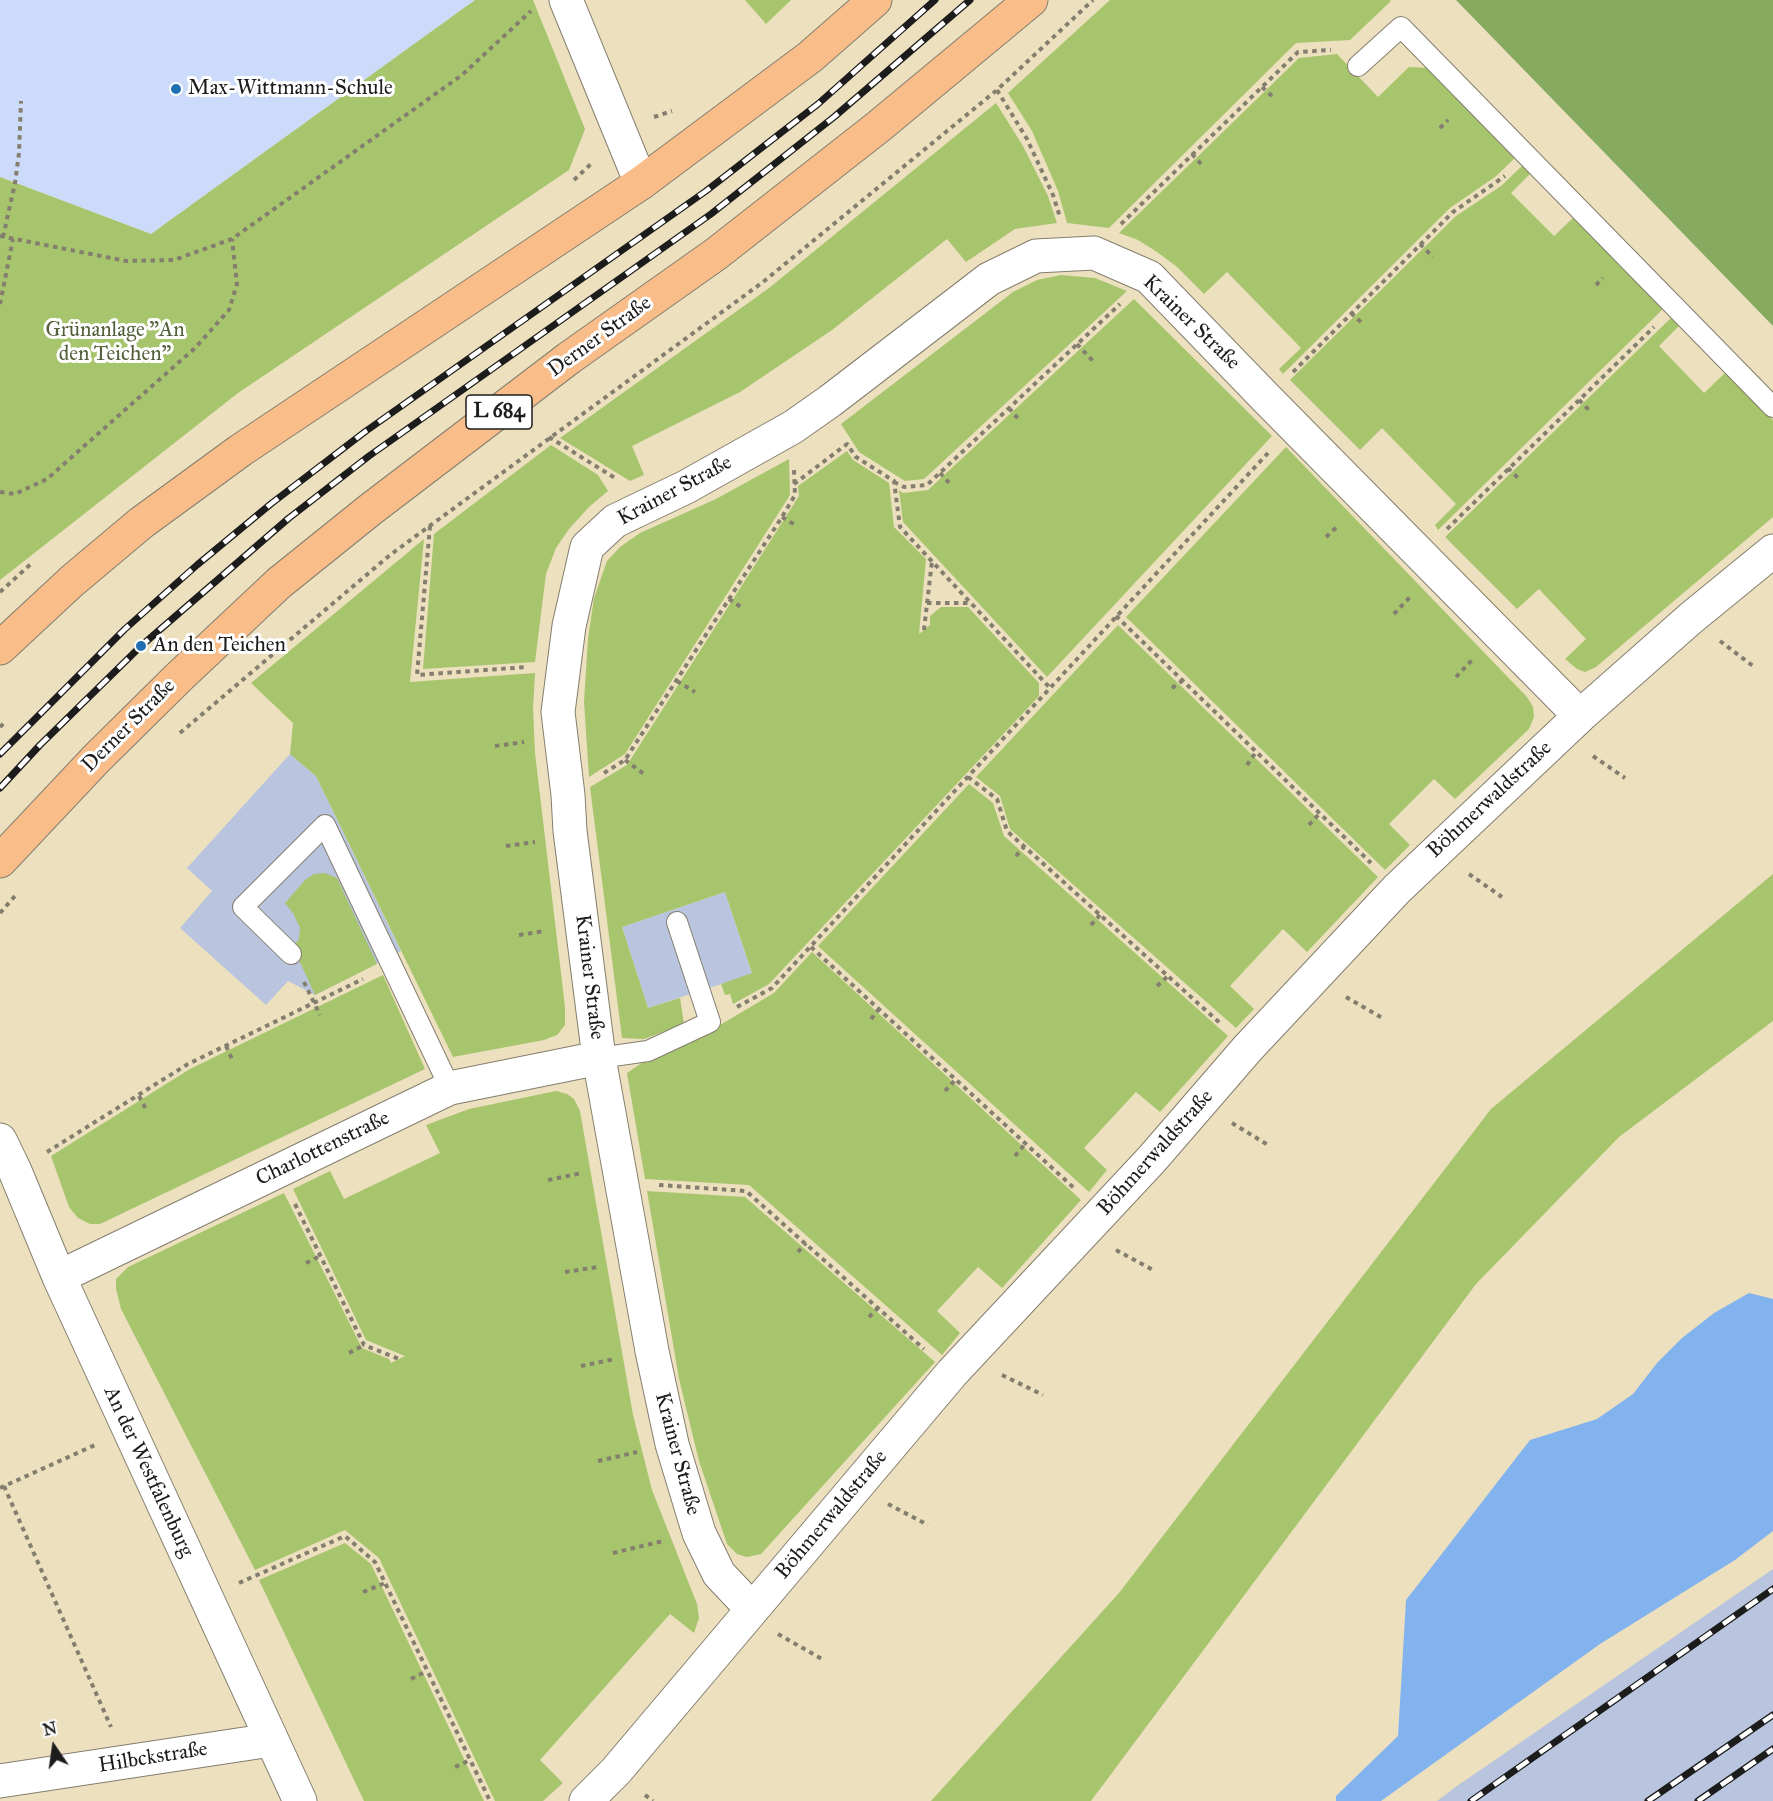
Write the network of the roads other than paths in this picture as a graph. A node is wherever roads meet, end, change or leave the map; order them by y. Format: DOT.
graph roads {
  1 [pos="875,0"];
  2 [pos="1031,0"];
  3 [pos="550,4"];
  4 [pos="1358,66"];
  5 [pos="642,183"];
  6 [pos="1773,407"];
  7 [pos="1773,551"];
  8 [pos="0,648"];
  9 [pos="1580,716"];
  10 [pos="0,861"];
  11 [pos="677,922"];
  12 [pos="291,954"];
  13 [pos="599,1058"];
  14 [pos="450,1088"];
  15 [pos="0,1140"];
  16 [pos="59,1277"];
  17 [pos="749,1613"];
  18 [pos="271,1740"];
  19 [pos="0,1781"];
  20 [pos="300,1801"];
  21 [pos="586,1801"];
  1 -- 5 [label="main road"];
  2 -- 10 [label="main road, Derner Straße / L 684"];
  3 -- 5 [label="street"];
  4 -- 6 [label="lane"];
  5 -- 8 [label="main road"];
  7 -- 9 [label="street, Böhmerwaldstraße"];
  9 -- 13 [label="street, Krainer Straße"];
  9 -- 17 [label="street, Böhmerwaldstraße"];
  11 -- 13 [label="lane"];
  12 -- 14 [label="lane"];
  13 -- 14 [label="street, Charlottenstraße"];
  13 -- 17 [label="street, Krainer Straße"];
  14 -- 16 [label="street, Charlottenstraße"];
  15 -- 16 [label="street, An der Westfalenburg"];
  16 -- 18 [label="street, An der Westfalenburg"];
  17 -- 21 [label="street, Böhmerwaldstraße"];
  18 -- 19 [label="street, Hilbckstraße"];
  18 -- 20 [label="street, An der Westfalenburg"];
}
